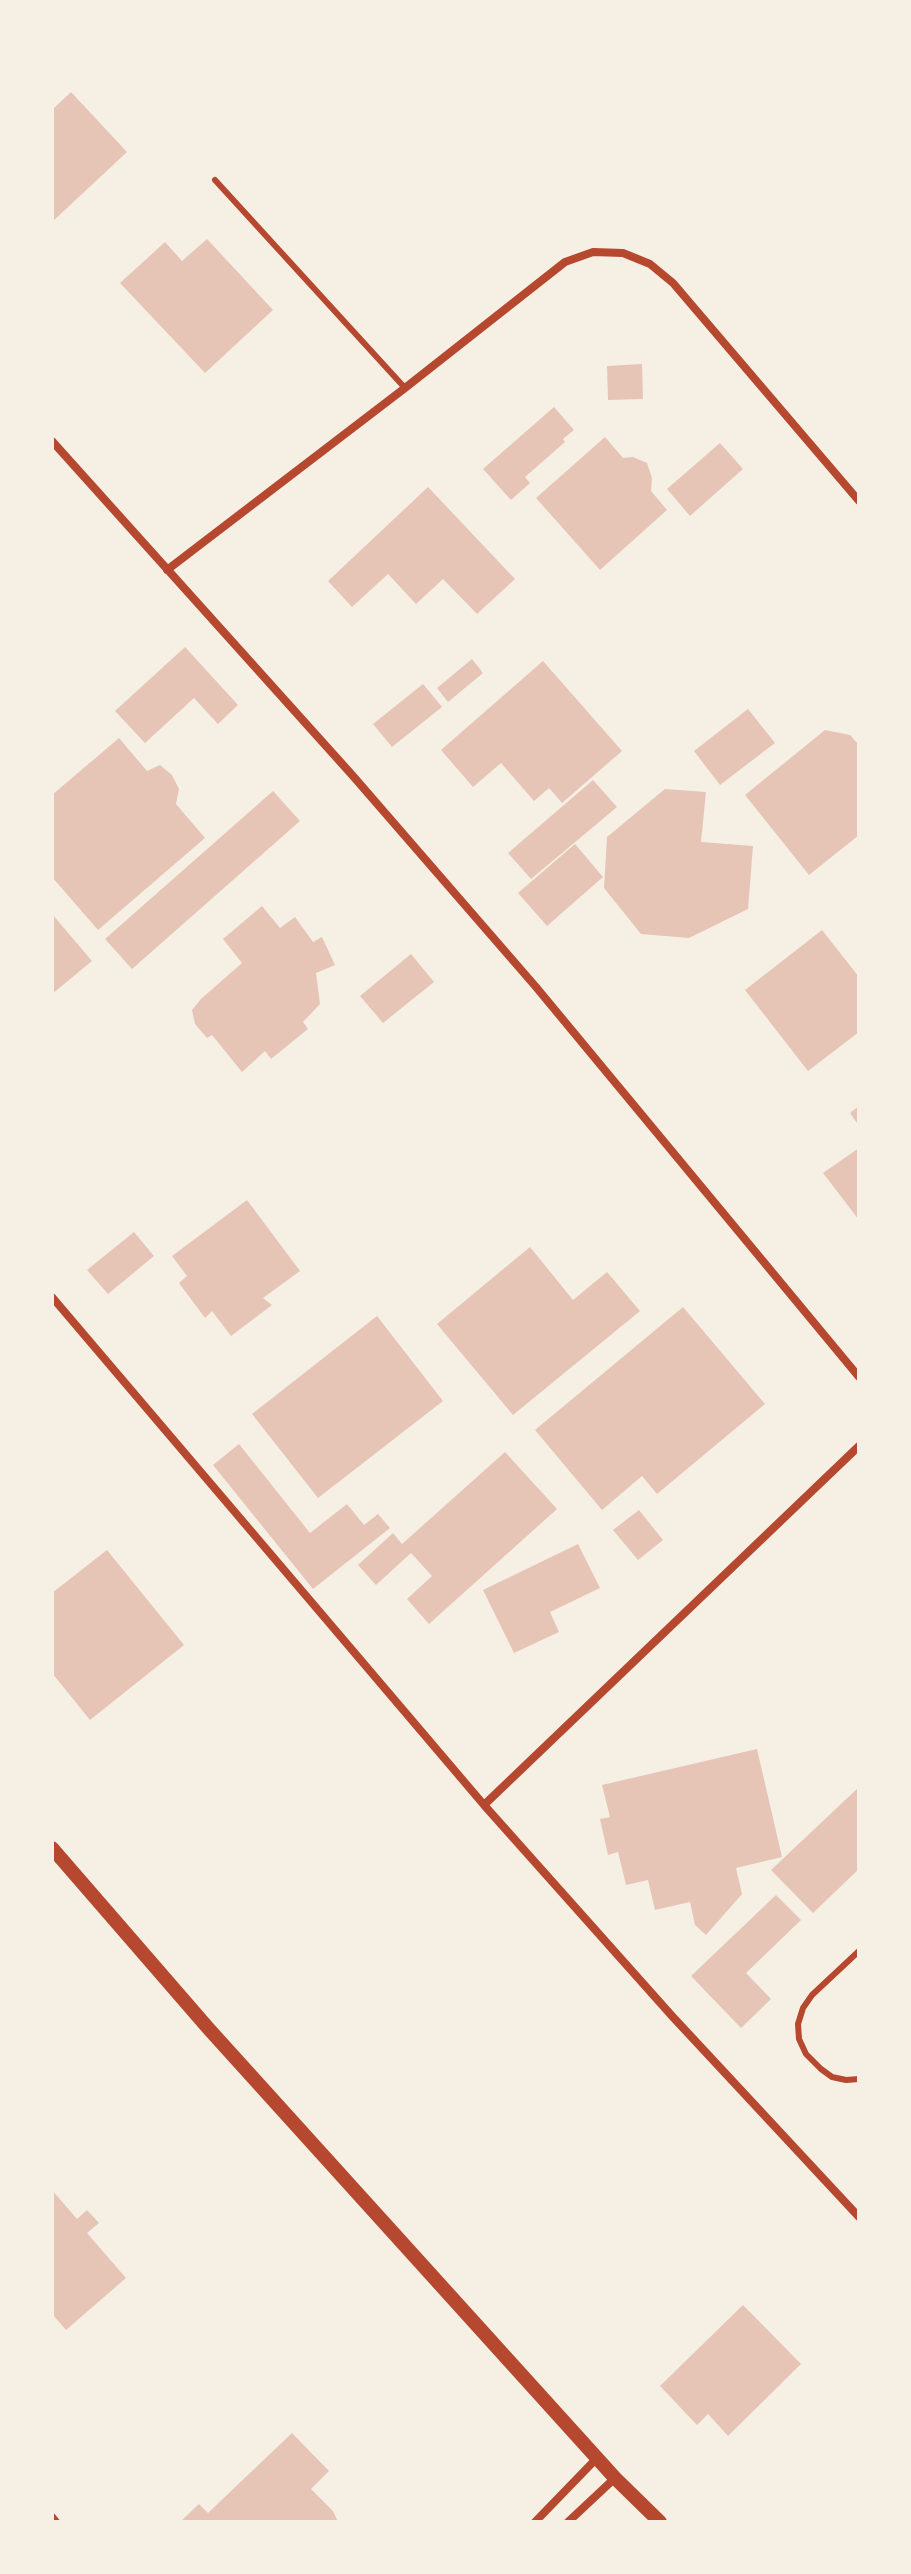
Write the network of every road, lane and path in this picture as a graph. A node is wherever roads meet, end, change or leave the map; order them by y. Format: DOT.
graph roads {
  1 [pos="215,180"];
  2 [pos="405,388"];
  3 [pos="52,441"];
  4 [pos="859,501"];
  5 [pos="167,570"];
  6 [pos="52,1297"];
  7 [pos="859,1377"];
  8 [pos="859,1446"];
  9 [pos="484,1805"];
  10 [pos="52,1848"];
  11 [pos="859,1951"];
  12 [pos="859,2079"];
  13 [pos="859,2217"];
  14 [pos="597,2458"];
  15 [pos="615,2478"];
  16 [pos="52,2517"];
  17 [pos="56,2522"];
  18 [pos="535,2522"];
  19 [pos="568,2522"];
  20 [pos="660,2522"];
  1 -- 2 [label="lane"];
  2 -- 4 [label="street"];
  2 -- 5 [label="street"];
  3 -- 5 [label="street"];
  5 -- 7 [label="street"];
  6 -- 9 [label="street"];
  8 -- 9 [label="street"];
  9 -- 13 [label="street"];
  10 -- 14 [label="street"];
  11 -- 12 [label="lane"];
  14 -- 15 [label="street"];
  14 -- 18 [label="street"];
  15 -- 19 [label="street"];
  15 -- 20 [label="street"];
  16 -- 17 [label="street"];
}
